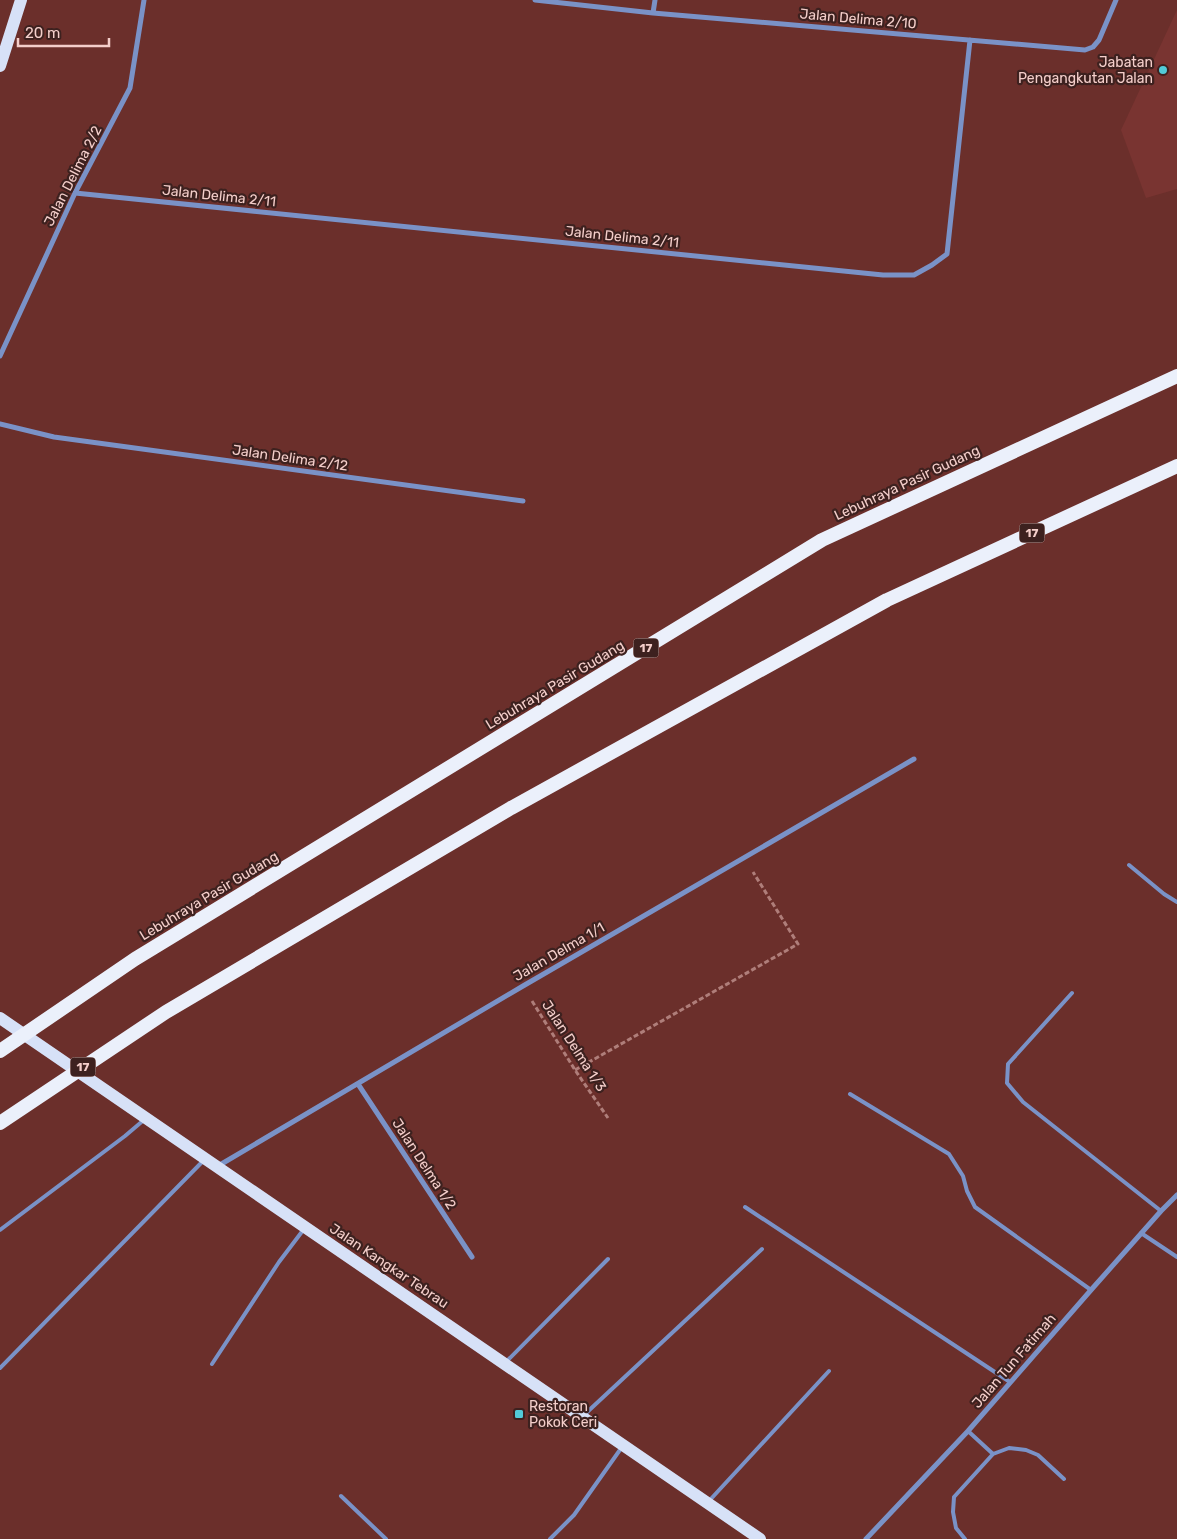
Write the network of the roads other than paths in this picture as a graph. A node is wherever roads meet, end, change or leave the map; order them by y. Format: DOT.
graph roads {
  1 [pos="21,0"];
  2 [pos="144,0"];
  3 [pos="535,0"];
  4 [pos="655,0"];
  5 [pos="1116,0"];
  6 [pos="653,13"];
  7 [pos="970,40"];
  8 [pos="0,66"];
  9 [pos="75,193"];
  10 [pos="0,356"];
  11 [pos="1177,376"];
  12 [pos="0,424"];
  13 [pos="1177,466"];
  14 [pos="523,501"];
  15 [pos="914,759"];
  16 [pos="1129,865"];
  17 [pos="1177,902"];
  18 [pos="1072,993"];
  19 [pos="0,1018"];
  20 [pos="0,1051"];
  21 [pos="358,1084"];
  22 [pos="850,1094"];
  23 [pos="146,1118"];
  24 [pos="0,1123"];
  25 [pos="205,1158"];
  26 [pos="217,1166"];
  27 [pos="1177,1195"];
  28 [pos="745,1207"];
  29 [pos="1161,1211"];
  30 [pos="305,1227"];
  31 [pos="0,1230"];
  32 [pos="1141,1233"];
  33 [pos="762,1249"];
  34 [pos="472,1257"];
  35 [pos="1177,1257"];
  36 [pos="608,1259"];
  37 [pos="1091,1290"];
  38 [pos="212,1364"];
  39 [pos="505,1364"];
  40 [pos="0,1368"];
  41 [pos="829,1372"];
  42 [pos="1010,1382"];
  43 [pos="582,1417"];
  44 [pos="968,1431"];
  45 [pos="623,1445"];
  46 [pos="993,1454"];
  47 [pos="1064,1478"];
  48 [pos="341,1496"];
  49 [pos="708,1503"];
  50 [pos="386,1539"];
  51 [pos="550,1539"];
  52 [pos="760,1539"];
  53 [pos="866,1539"];
  54 [pos="965,1539"];
  1 -- 8 [label="main road"];
  2 -- 9 [label="street, Jalan Delima 2/2"];
  3 -- 6 [label="street, Jalan Delima 2/10"];
  4 -- 6 [label="street"];
  5 -- 7 [label="street, Jalan Delima 2/10"];
  6 -- 7 [label="street, Jalan Delima 2/10"];
  7 -- 9 [label="street, Jalan Delima 2/11"];
  9 -- 10 [label="street, Jalan Delima 2/2"];
  11 -- 20 [label="highway, Lebuhraya Pasir Gudang / 17"];
  12 -- 14 [label="street, Jalan Delima 2/12"];
  13 -- 24 [label="highway, 17"];
  15 -- 21 [label="street, Jalan Delma 1/1"];
  16 -- 17 [label="lane"];
  18 -- 29 [label="lane"];
  19 -- 23 [label="main road, Jalan Kangkar Tebrau"];
  21 -- 26 [label="street, Jalan Delma 1/1"];
  21 -- 34 [label="street, Jalan Delma 1/2"];
  22 -- 37 [label="lane"];
  23 -- 25 [label="main road, Jalan Kangkar Tebrau"];
  23 -- 31 [label="lane"];
  25 -- 26 [label="main road, Jalan Kangkar Tebrau"];
  25 -- 40 [label="lane"];
  26 -- 30 [label="main road, Jalan Kangkar Tebrau"];
  27 -- 29 [label="street, Jalan Tun Fatimah"];
  28 -- 42 [label="lane"];
  29 -- 32 [label="street, Jalan Tun Fatimah"];
  30 -- 38 [label="lane"];
  30 -- 39 [label="main road, Jalan Kangkar Tebrau"];
  32 -- 35 [label="lane"];
  32 -- 37 [label="street, Jalan Tun Fatimah"];
  33 -- 43 [label="lane"];
  36 -- 39 [label="lane"];
  37 -- 42 [label="street, Jalan Tun Fatimah"];
  39 -- 43 [label="main road, Jalan Kangkar Tebrau"];
  41 -- 49 [label="lane"];
  42 -- 44 [label="street, Jalan Tun Fatimah"];
  43 -- 45 [label="main road, Jalan Kangkar Tebrau"];
  44 -- 46 [label="lane"];
  44 -- 53 [label="street, Jalan Tun Fatimah"];
  45 -- 49 [label="main road, Jalan Kangkar Tebrau"];
  45 -- 51 [label="lane"];
  46 -- 47 [label="lane"];
  46 -- 54 [label="lane"];
  48 -- 50 [label="lane"];
  49 -- 52 [label="main road, Jalan Kangkar Tebrau"];
}
